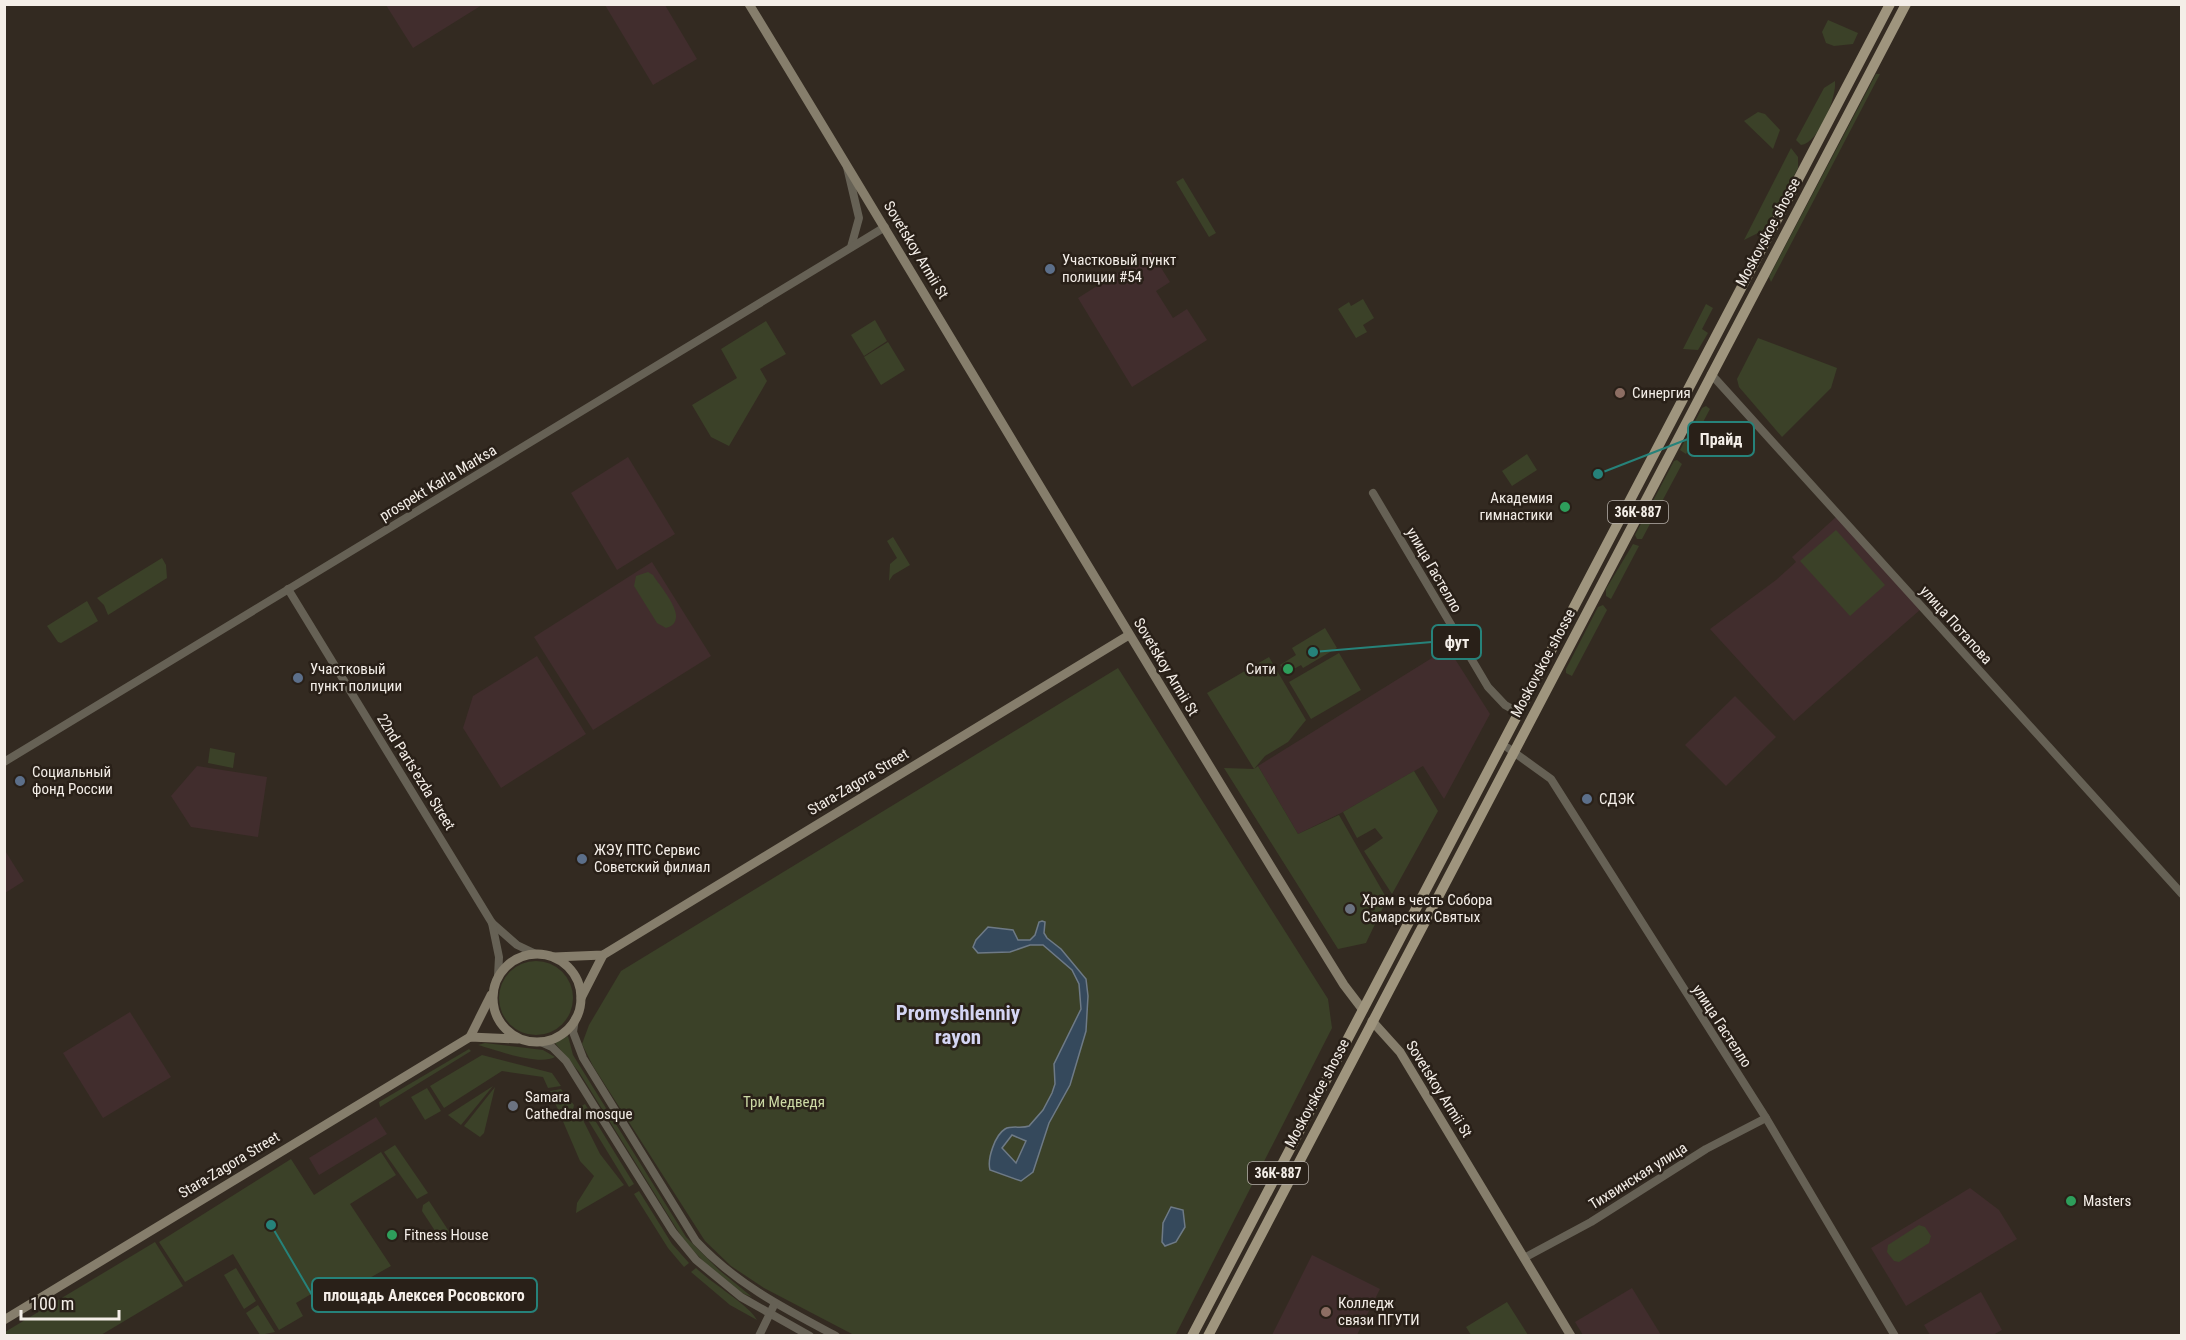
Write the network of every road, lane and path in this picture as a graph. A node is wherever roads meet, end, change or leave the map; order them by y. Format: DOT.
graph roads {
  1 [pos="749,4"];
  2 [pos="1890,4"];
  3 [pos="1897,4"];
  4 [pos="1906,4"];
  5 [pos="846,163"];
  6 [pos="885,227"];
  7 [pos="851,247"];
  8 [pos="1709,372"];
  9 [pos="1373,493"];
  10 [pos="288,589"];
  11 [pos="1129,635"];
  12 [pos="1519,713"];
  13 [pos="1510,750"];
  14 [pos="4,762"];
  15 [pos="2181,894"];
  16 [pos="492,923"];
  17 [pos="536,954"];
  18 [pos="603,955"];
  19 [pos="554,957"];
  20 [pos="498,976"];
  21 [pos="493,990"];
  22 [pos="581,999"];
  23 [pos="1367,1015"];
  24 [pos="574,1019"];
  25 [pos="470,1037"];
  26 [pos="518,1039"];
  27 [pos="541,1042"];
  28 [pos="1766,1118"];
  29 [pos="1524,1258"];
  30 [pos="775,1304"];
  31 [pos="770,1314"];
  32 [pos="4,1320"];
  33 [pos="822,1332"];
  34 [pos="759,1335"];
  35 [pos="810,1335"];
  36 [pos="836,1335"];
  37 [pos="1192,1335"];
  38 [pos="1200,1335"];
  39 [pos="1208,1335"];
  40 [pos="1571,1335"];
  41 [pos="1895,1335"];
  1 -- 5 [label="main road, Sovetskoy Armii St"];
  2 -- 12 [label="main road, Moskovskoe shosse / 36К-887"];
  3 -- 8 [label="main road, Moskovskoe shosse / 36К-887"];
  4 -- 8 [label="main road, Moskovskoe shosse / 36К-887"];
  5 -- 6 [label="main road, Sovetskoy Armii St"];
  5 -- 7 [label="street"];
  6 -- 7 [label="street, prospekt Karla Marksa"];
  6 -- 11 [label="main road, Sovetskoy Armii St"];
  7 -- 10 [label="street, prospekt Karla Marksa"];
  8 -- 13 [label="main road, Moskovskoe shosse / 36К-887"];
  8 -- 15 [label="street, улица Потапова"];
  9 -- 12 [label="street, улица Гастелло"];
  10 -- 14 [label="street, prospekt Karla Marksa"];
  10 -- 16 [label="street, 22nd Parts'ezda Street"];
  11 -- 18 [label="main road, Stara-Zagora Street"];
  11 -- 23 [label="main road, Sovetskoy Armii St"];
  12 -- 23 [label="main road, Moskovskoe shosse / 36К-887"];
  13 -- 23 [label="main road, Moskovskoe shosse / 36К-887"];
  13 -- 28 [label="street, улица Гастелло"];
  16 -- 17 [label="street"];
  16 -- 20 [label="street, 22nd Parts'ezda Street"];
  17 -- 19 [label="main road"];
  17 -- 20 [label="main road"];
  18 -- 19 [label="main road, Stara-Zagora Street"];
  18 -- 22 [label="main road"];
  19 -- 22 [label="main road"];
  20 -- 21 [label="main road"];
  21 -- 25 [label="main road"];
  21 -- 26 [label="main road"];
  22 -- 24 [label="main road"];
  23 -- 29 [label="main road, Sovetskoy Armii St"];
  23 -- 37 [label="main road, Moskovskoe shosse / 36К-887"];
  23 -- 38 [label="main road, Moskovskoe shosse / 36К-887"];
  23 -- 39 [label="main road, Moskovskoe shosse / 36К-887"];
  24 -- 27 [label="main road"];
  24 -- 30 [label="street"];
  25 -- 26 [label="main road"];
  25 -- 32 [label="main road, Stara-Zagora Street"];
  26 -- 27 [label="main road"];
  27 -- 31 [label="street"];
  28 -- 29 [label="street, Тихвинская улица"];
  28 -- 41 [label="street, улица Гастелло"];
  29 -- 40 [label="main road, Sovetskoy Armii St"];
  30 -- 31 [label="street"];
  30 -- 33 [label="street"];
  31 -- 34 [label="street"];
  31 -- 35 [label="street"];
  33 -- 36 [label="street"];
}
